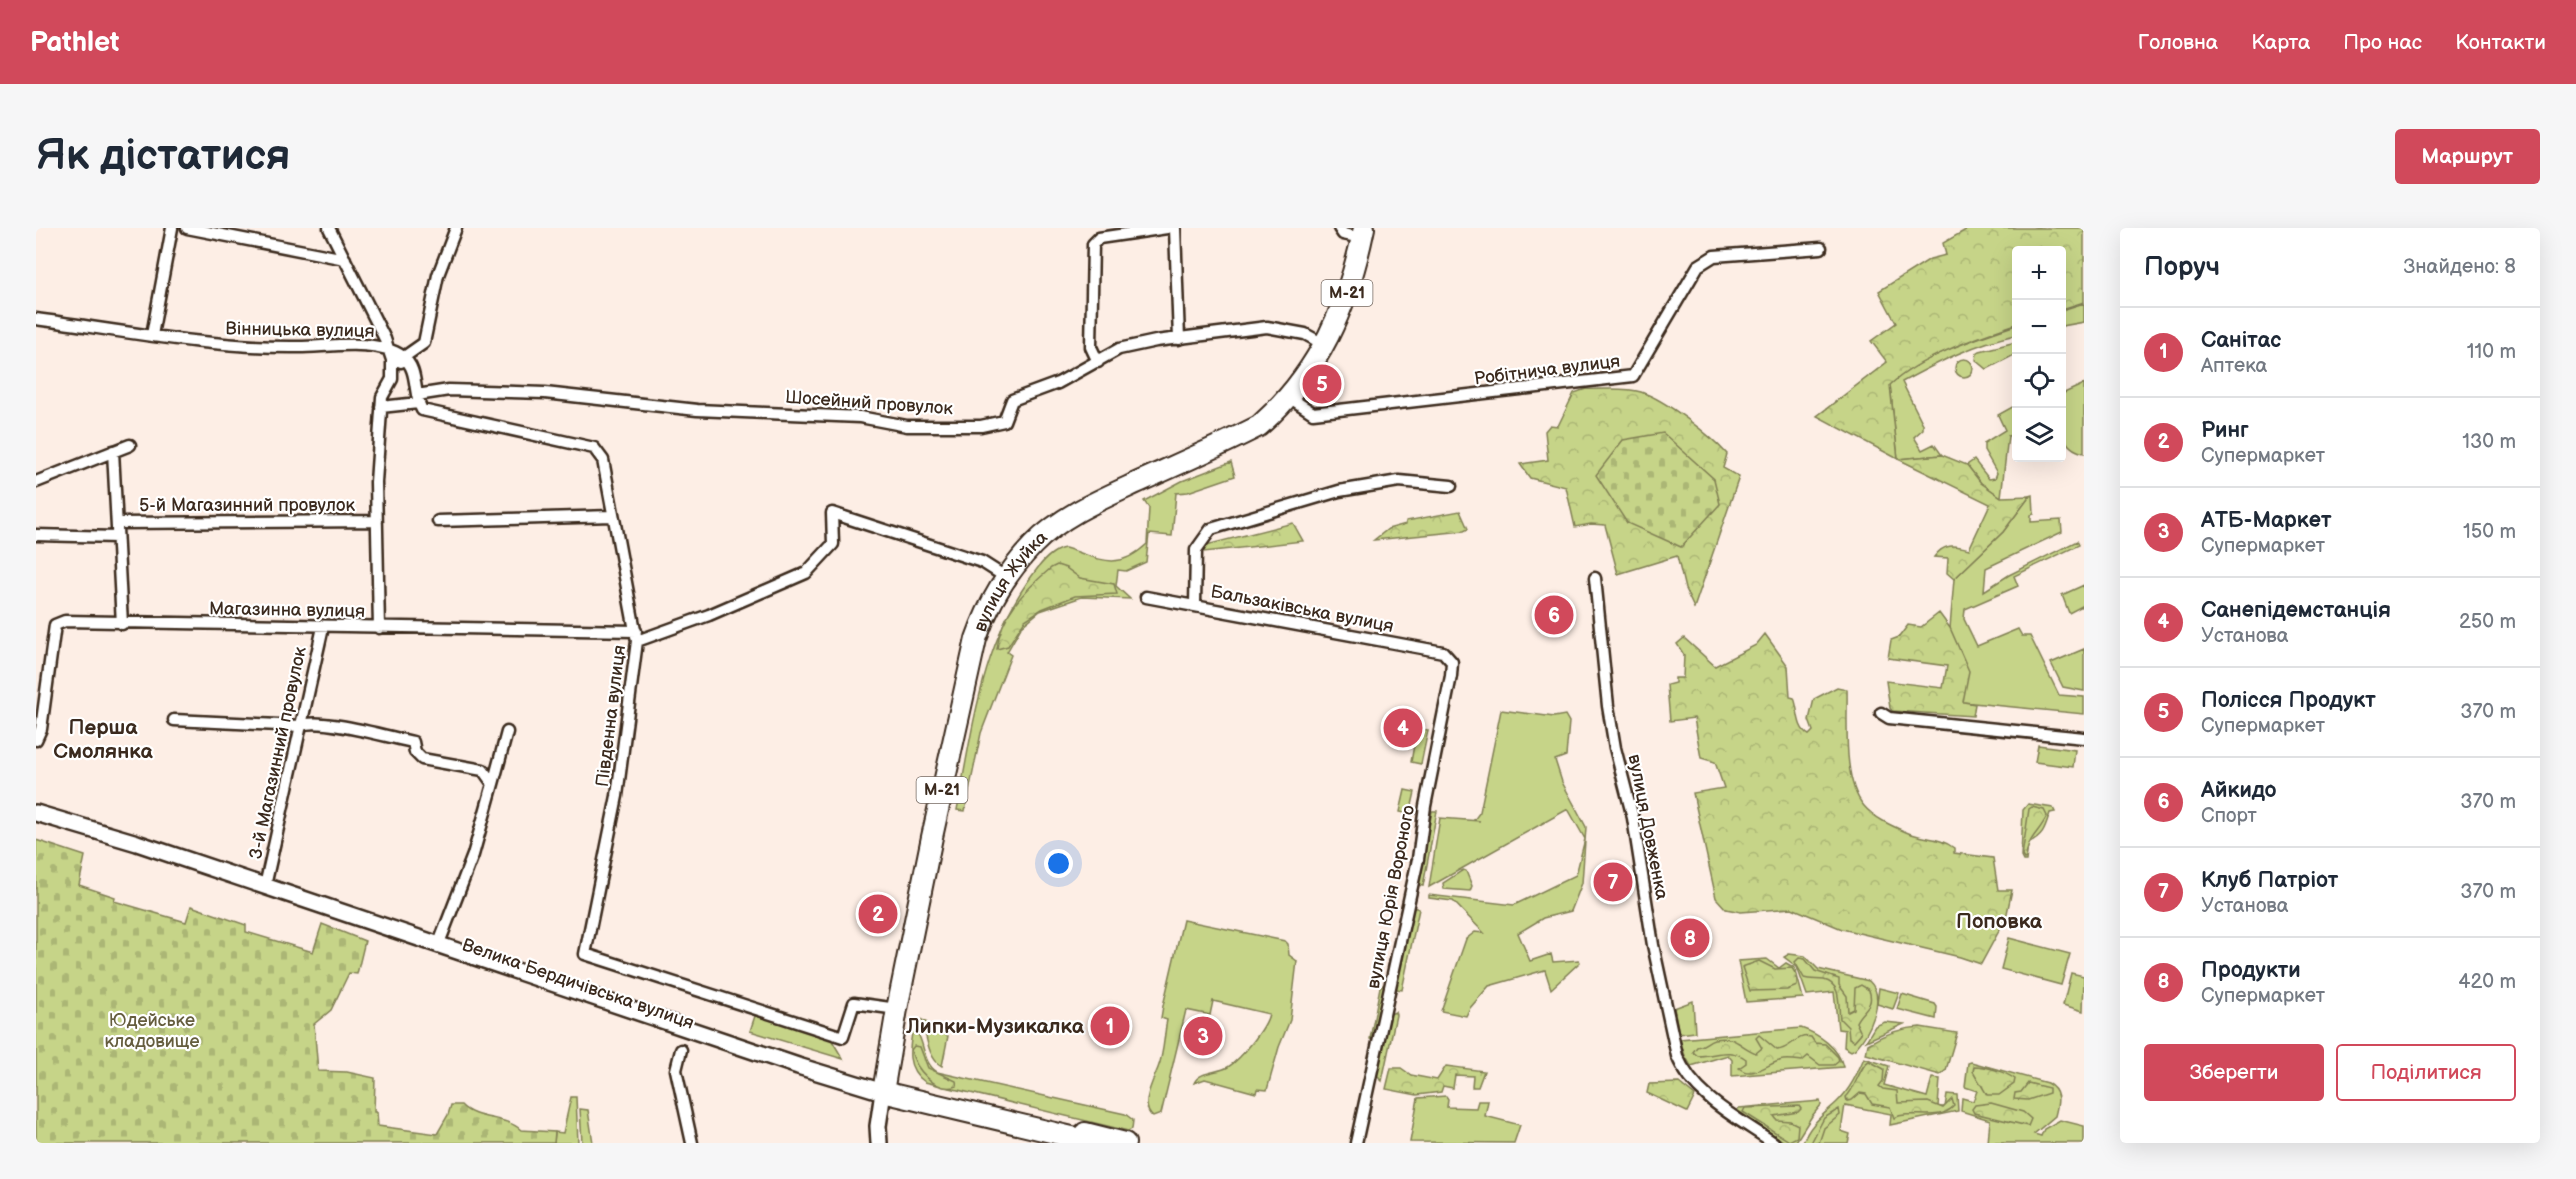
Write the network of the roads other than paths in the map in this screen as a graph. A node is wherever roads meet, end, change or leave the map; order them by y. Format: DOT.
graph roads {
  1 [pos="172,228"];
  2 [pos="187,228"];
  3 [pos="329,228"];
  4 [pos="456,228"];
  5 [pos="1167,228"];
  6 [pos="1175,228"];
  7 [pos="1339,228"];
  8 [pos="1363,233"];
  9 [pos="1821,248"];
  10 [pos="345,259"];
  11 [pos="36,319"];
  12 [pos="152,335"];
  13 [pos="1179,339"];
  14 [pos="1325,345"];
  15 [pos="389,350"];
  16 [pos="404,357"];
  17 [pos="1098,362"];
  18 [pos="392,379"];
  19 [pos="1289,397"];
  20 [pos="418,399"];
  21 [pos="381,407"];
  22 [pos="130,445"];
  23 [pos="113,451"];
  24 [pos="36,482"];
  25 [pos="1450,486"];
  26 [pos="612,516"];
  27 [pos="377,521"];
  28 [pos="438,521"];
  29 [pos="117,523"];
  30 [pos="36,535"];
  31 [pos="117,537"];
  32 [pos="1007,578"];
  33 [pos="1594,578"];
  34 [pos="1146,597"];
  35 [pos="1195,605"];
  36 [pos="122,624"];
  37 [pos="323,627"];
  38 [pos="379,628"];
  39 [pos="637,636"];
  40 [pos="1449,657"];
  41 [pos="1881,713"];
  42 [pos="174,720"];
  43 [pos="302,726"];
  44 [pos="507,732"];
  45 [pos="2084,738"];
  46 [pos="36,740"];
  47 [pos="493,784"];
  48 [pos="36,806"];
  49 [pos="36,813"];
  50 [pos="266,882"];
  51 [pos="441,938"];
  52 [pos="897,1009"];
  53 [pos="681,1050"];
  54 [pos="884,1088"];
  55 [pos="692,1143"];
  56 [pos="879,1143"];
  57 [pos="1097,1143"];
  58 [pos="1125,1143"];
  59 [pos="1356,1143"];
  60 [pos="1774,1143"];
  1 -- 12 [label="street"];
  2 -- 10 [label="street"];
  3 -- 10 [label="street"];
  4 -- 16 [label="street"];
  5 -- 17 [label="street"];
  6 -- 13 [label="street"];
  7 -- 8 [label="street"];
  8 -- 14 [label="highway, вулиця Жуйка / М-21"];
  9 -- 19 [label="street, Робітнича вулиця"];
  10 -- 15 [label="street"];
  11 -- 12 [label="street, Вінницька вулиця"];
  12 -- 15 [label="street, Вінницька вулиця"];
  13 -- 14 [label="street, Шосейний провулок"];
  13 -- 17 [label="street, Шосейний провулок"];
  14 -- 19 [label="highway, вулиця Жуйка / М-21"];
  15 -- 16 [label="street, Вінницька вулиця"];
  15 -- 18 [label="street"];
  16 -- 18 [label="street"];
  16 -- 20 [label="street"];
  17 -- 20 [label="street, Шосейний провулок"];
  18 -- 21 [label="street"];
  19 -- 32 [label="highway, вулиця Жуйка / М-21"];
  20 -- 21 [label="street"];
  20 -- 26 [label="street, Південна вулиця"];
  21 -- 27 [label="street"];
  22 -- 23 [label="street"];
  23 -- 24 [label="street"];
  23 -- 29 [label="street"];
  25 -- 35 [label="street"];
  26 -- 28 [label="street"];
  26 -- 39 [label="street, Південна вулиця"];
  27 -- 29 [label="street, 5-й Магазинний провулок"];
  27 -- 38 [label="street"];
  29 -- 31 [label="street"];
  30 -- 31 [label="street"];
  31 -- 36 [label="street"];
  32 -- 39 [label="street"];
  32 -- 52 [label="highway, вулиця Жуйка / М-21"];
  33 -- 60 [label="street, вулиця Довженка"];
  34 -- 35 [label="street, Бальзаківська вулиця"];
  35 -- 40 [label="street, Бальзаківська вулиця"];
  36 -- 37 [label="street, Магазинна вулиця"];
  36 -- 46 [label="street, Магазинна вулиця"];
  37 -- 38 [label="street, Магазинна вулиця"];
  37 -- 43 [label="street, 3-й Магазинний провулок"];
  38 -- 39 [label="street, Магазинна вулиця"];
  39 -- 52 [label="street, Південна вулиця"];
  40 -- 59 [label="street, вулиця Юрія Вороного"];
  41 -- 45 [label="street"];
  42 -- 43 [label="street"];
  43 -- 47 [label="street"];
  43 -- 50 [label="street, 3-й Магазинний провулок"];
  44 -- 47 [label="street"];
  47 -- 51 [label="street"];
  48 -- 50 [label="main road, Велика Бердичівська вулиця"];
  49 -- 50 [label="main road, Велика Бердичівська вулиця"];
  50 -- 51 [label="main road, Велика Бердичівська вулиця"];
  50 -- 54 [label="main road, Велика Бердичівська вулиця"];
  51 -- 54 [label="main road, Велика Бердичівська вулиця"];
  52 -- 54 [label="highway, вулиця Жуйка / М-21"];
  53 -- 55 [label="street"];
  54 -- 56 [label="main road"];
  54 -- 57 [label="highway, Велика Бердичівська вулиця"];
  54 -- 58 [label="highway, Велика Бердичівська вулиця"];
}
